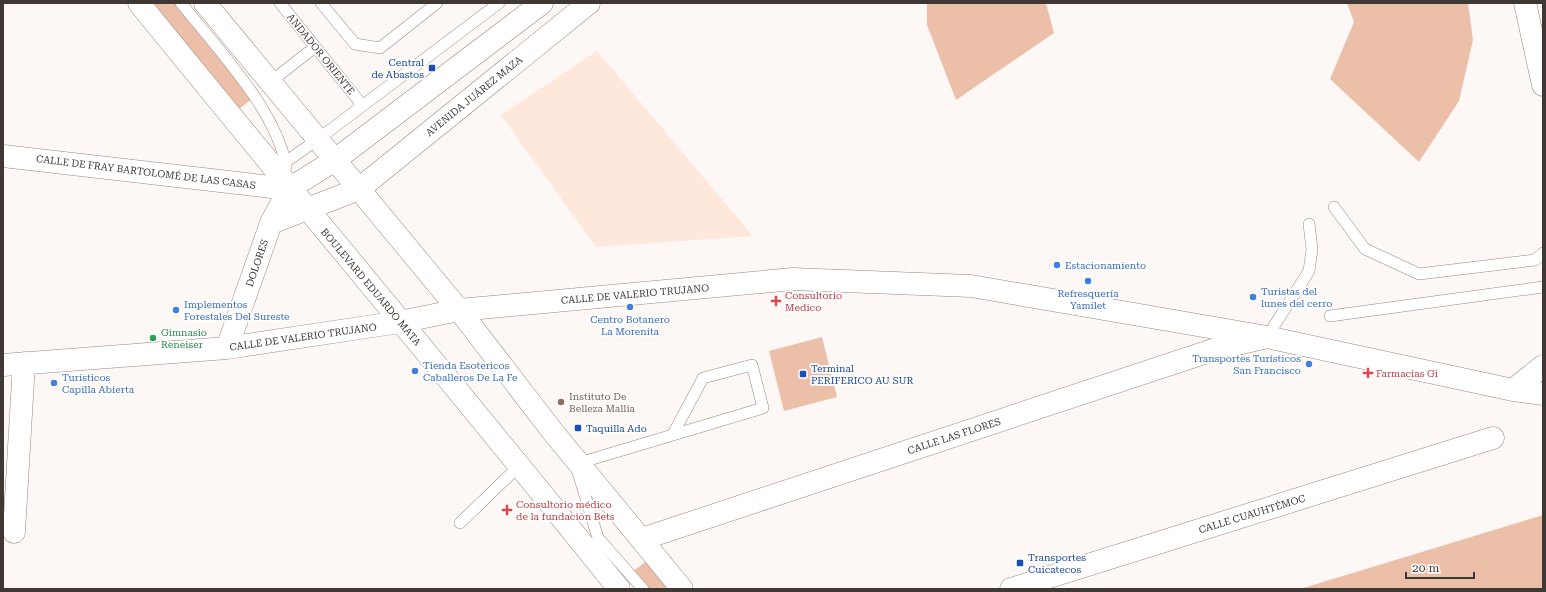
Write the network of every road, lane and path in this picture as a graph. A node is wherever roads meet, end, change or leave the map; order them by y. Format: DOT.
graph roads {
  1 [pos="139,3"];
  2 [pos="181,3"];
  3 [pos="205,3"];
  4 [pos="280,3"];
  5 [pos="321,3"];
  6 [pos="437,3"];
  7 [pos="499,3"];
  8 [pos="542,3"];
  9 [pos="590,3"];
  10 [pos="1526,3"];
  11 [pos="315,46"];
  12 [pos="269,83"];
  13 [pos="1543,85"];
  14 [pos="362,105"];
  15 [pos="317,140"];
  16 [pos="3,156"];
  17 [pos="335,160"];
  18 [pos="280,166"];
  19 [pos="289,188"];
  20 [pos="359,188"];
  21 [pos="1334,207"];
  22 [pos="307,209"];
  23 [pos="270,223"];
  24 [pos="1309,224"];
  25 [pos="1543,253"];
  26 [pos="1543,287"];
  27 [pos="459,310"];
  28 [pos="1330,316"];
  29 [pos="400,322"];
  30 [pos="1267,337"];
  31 [pos="227,348"];
  32 [pos="14,364"];
  33 [pos="1543,366"];
  34 [pos="1513,390"];
  35 [pos="1543,394"];
  36 [pos="673,434"];
  37 [pos="1493,438"];
  38 [pos="576,460"];
  39 [pos="520,466"];
  40 [pos="460,523"];
  41 [pos="14,532"];
  42 [pos="642,539"];
  43 [pos="619,589"];
  44 [pos="643,589"];
  45 [pos="682,589"];
  46 [pos="1011,589"];
  1 -- 18 [label="street, BOULEVARD EDUARDO MATA"];
  2 -- 18 [label="lane"];
  3 -- 12 [label="street"];
  4 -- 11 [label="lane, ANDADOR ORIENTE"];
  5 -- 6 [label="lane"];
  7 -- 14 [label="lane"];
  8 -- 17 [label="street"];
  9 -- 20 [label="street, AVENIDA JUÁREZ MAZA"];
  10 -- 13 [label="street"];
  11 -- 12 [label="lane"];
  11 -- 14 [label="lane, ANDADOR ORIENTE"];
  12 -- 15 [label="street"];
  14 -- 15 [label="lane"];
  15 -- 17 [label="street"];
  15 -- 18 [label="lane"];
  16 -- 19 [label="street, CALLE DE FRAY BARTOLOMÉ DE LAS CASAS"];
  17 -- 19 [label="street"];
  17 -- 20 [label="street"];
  18 -- 19 [label="street, BOULEVARD EDUARDO MATA"];
  19 -- 22 [label="street, BOULEVARD EDUARDO MATA"];
  19 -- 23 [label="street, DOLORES"];
  20 -- 22 [label="street, AVENIDA JUÁREZ MAZA"];
  20 -- 27 [label="street"];
  21 -- 25 [label="lane"];
  22 -- 23 [label="street"];
  22 -- 29 [label="street, BOULEVARD EDUARDO MATA"];
  23 -- 31 [label="street, DOLORES"];
  24 -- 30 [label="lane"];
  26 -- 28 [label="lane"];
  27 -- 29 [label="street, CALLE DE VALERIO TRUJANO"];
  27 -- 30 [label="street, CALLE DE VALERIO TRUJANO"];
  27 -- 38 [label="street"];
  29 -- 31 [label="street, CALLE DE VALERIO TRUJANO"];
  29 -- 39 [label="street, BOULEVARD EDUARDO MATA"];
  30 -- 34 [label="street, CALLE DE VALERIO TRUJANO"];
  30 -- 42 [label="street, CALLE LAS FLORES"];
  31 -- 32 [label="street, CALLE DE VALERIO TRUJANO"];
  32 -- 41 [label="street"];
  33 -- 34 [label="street"];
  34 -- 35 [label="street, CALLE DE VALERIO TRUJANO"];
  36 -- 36 [label="lane"];
  36 -- 38 [label="lane"];
  37 -- 46 [label="street, CALLE CUAUHTÉMOC"];
  38 -- 42 [label="street"];
  38 -- 44 [label="lane"];
  39 -- 40 [label="lane"];
  39 -- 43 [label="street, BOULEVARD EDUARDO MATA"];
  42 -- 45 [label="street"];
}
